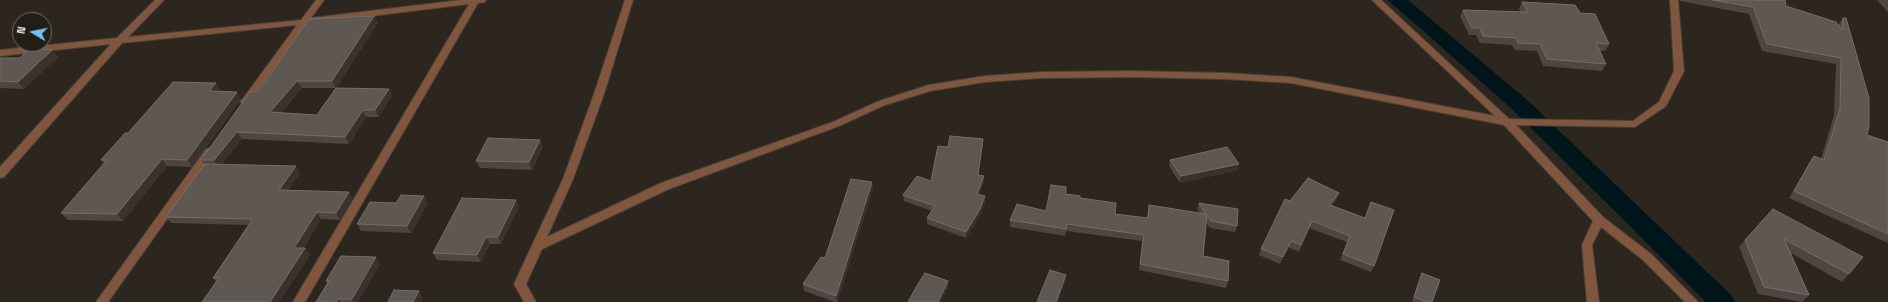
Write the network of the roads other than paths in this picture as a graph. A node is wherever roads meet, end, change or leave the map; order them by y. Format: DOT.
graph roads {
  1 [pos="160,0"];
  2 [pos="320,0"];
  3 [pos="479,0"];
  4 [pos="629,0"];
  5 [pos="1376,0"];
  6 [pos="1674,0"];
  7 [pos="303,22"];
  8 [pos="119,41"];
  9 [pos="0,53"];
  10 [pos="239,111"];
  11 [pos="1507,122"];
  12 [pos="216,143"];
  13 [pos="0,174"];
  14 [pos="1599,220"];
  15 [pos="537,246"];
  16 [pos="102,302"];
  17 [pos="299,302"];
  18 [pos="530,302"];
  19 [pos="1594,302"];
  20 [pos="1692,302"];
  1 -- 8 [label="street"];
  2 -- 7 [label="street"];
  3 -- 7 [label="street"];
  3 -- 17 [label="street"];
  4 -- 15 [label="street"];
  5 -- 11 [label="street"];
  6 -- 11 [label="street"];
  7 -- 8 [label="street"];
  7 -- 10 [label="street"];
  8 -- 9 [label="street"];
  8 -- 13 [label="street"];
  11 -- 14 [label="street"];
  11 -- 15 [label="street"];
  12 -- 16 [label="street"];
  14 -- 19 [label="street"];
  14 -- 20 [label="street"];
  15 -- 18 [label="street"];
}
